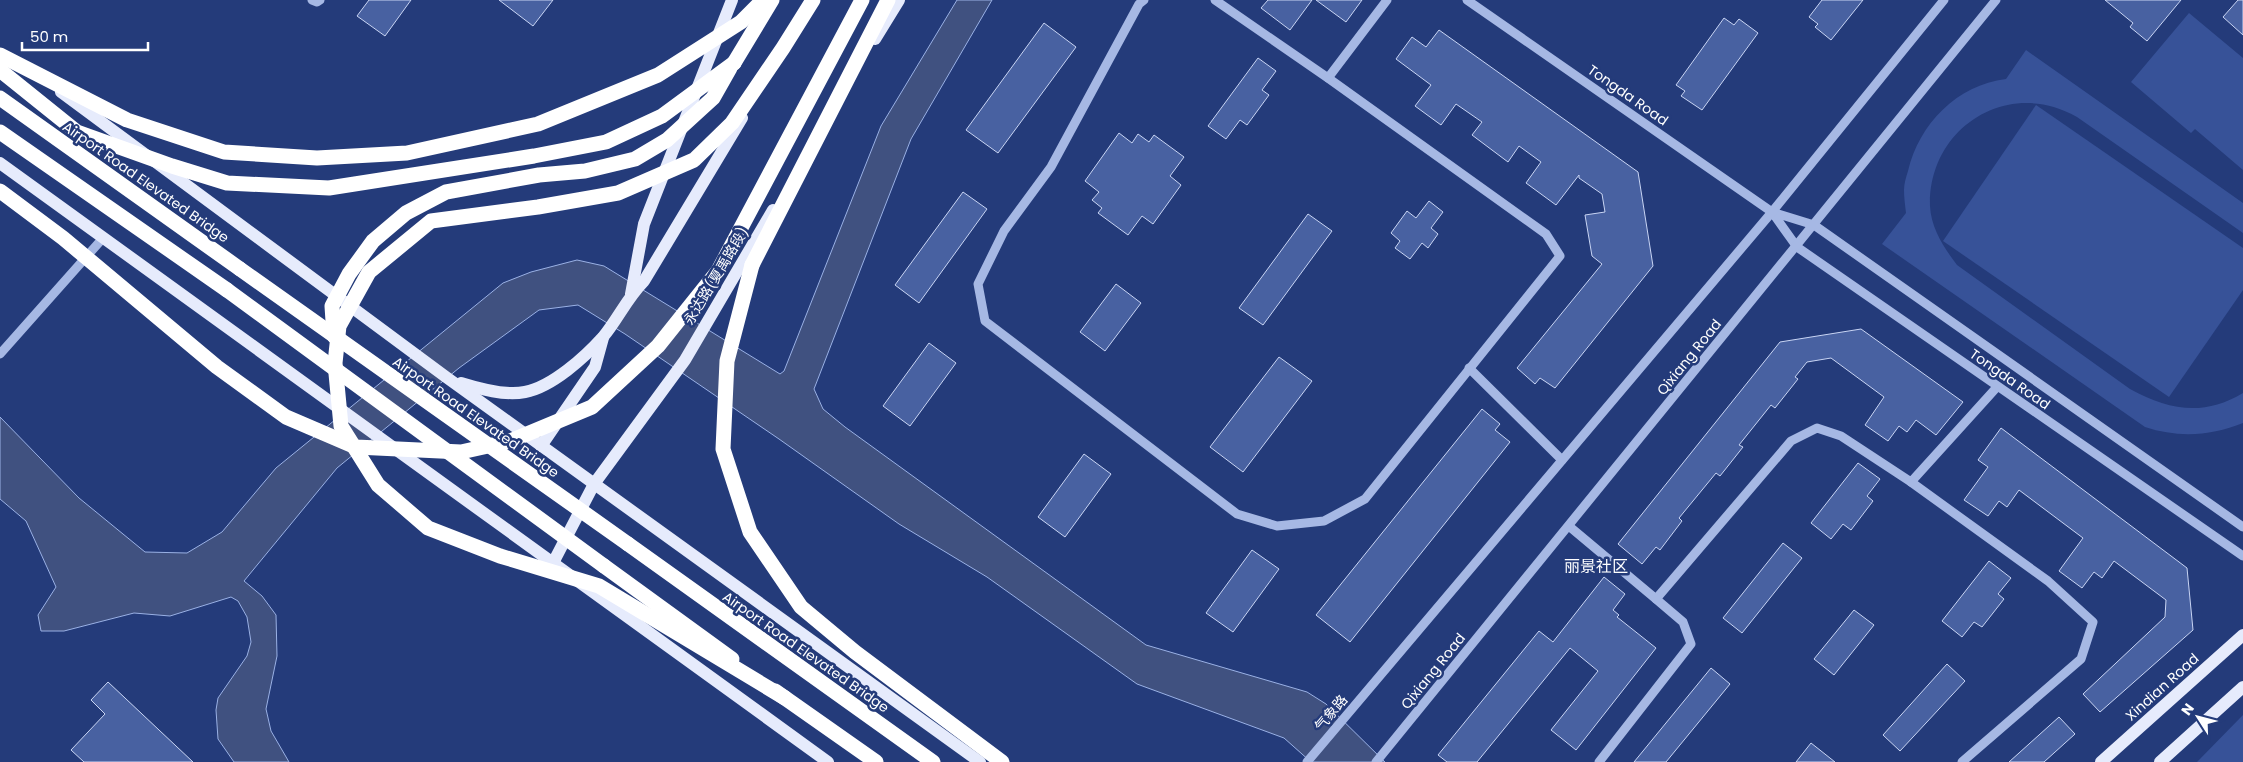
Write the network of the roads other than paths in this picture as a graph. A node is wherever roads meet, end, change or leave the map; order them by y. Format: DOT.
graph roads {
  1 [pos="312,0"];
  2 [pos="320,0"];
  3 [pos="732,0"];
  4 [pos="764,0"];
  5 [pos="772,0"];
  6 [pos="813,0"];
  7 [pos="862,0"];
  8 [pos="888,0"];
  9 [pos="899,0"];
  10 [pos="1144,0"];
  11 [pos="1215,0"];
  12 [pos="1387,0"];
  13 [pos="1467,0"];
  14 [pos="1944,0"];
  15 [pos="1996,0"];
  16 [pos="0,46"];
  17 [pos="0,55"];
  18 [pos="734,62"];
  19 [pos="0,70"];
  20 [pos="1328,78"];
  21 [pos="0,98"];
  22 [pos="0,132"];
  23 [pos="0,164"];
  24 [pos="0,190"];
  25 [pos="1772,212"];
  26 [pos="1814,224"];
  27 [pos="103,238"];
  28 [pos="1797,247"];
  29 [pos="631,294"];
  30 [pos="603,336"];
  31 [pos="0,354"];
  32 [pos="336,363"];
  33 [pos="1469,368"];
  34 [pos="446,378"];
  35 [pos="1997,387"];
  36 [pos="541,446"];
  37 [pos="1562,460"];
  38 [pos="1911,482"];
  39 [pos="594,484"];
  40 [pos="1570,526"];
  41 [pos="2243,527"];
  42 [pos="2243,556"];
  43 [pos="553,563"];
  44 [pos="1656,599"];
  45 [pos="2243,635"];
  46 [pos="2243,687"];
  47 [pos="785,698"];
  48 [pos="828,762"];
  49 [pos="876,762"];
  50 [pos="933,762"];
  51 [pos="980,762"];
  52 [pos="1002,762"];
  53 [pos="1307,762"];
  54 [pos="1376,762"];
  55 [pos="1599,762"];
  56 [pos="1962,762"];
  57 [pos="2101,762"];
  58 [pos="2160,762"];
  1 -- 2 [label="street"];
  3 -- 29 [label="main road"];
  4 -- 17 [label="highway, bridge"];
  5 -- 18 [label="highway"];
  6 -- 29 [label="main road"];
  6 -- 32 [label="highway, bridge"];
  7 -- 24 [label="highway, bridge"];
  8 -- 52 [label="highway, bridge"];
  9 -- 39 [label="main road, 永达路(夏禹路段)"];
  10 -- 33 [label="street"];
  11 -- 20 [label="street"];
  12 -- 20 [label="street"];
  13 -- 25 [label="street, Tongda Road"];
  14 -- 25 [label="street"];
  15 -- 26 [label="street, Qixiang Road"];
  16 -- 34 [label="main road"];
  18 -- 19 [label="highway, bridge"];
  18 -- 32 [label="highway, bridge"];
  20 -- 33 [label="street"];
  21 -- 50 [label="highway, Airport Road Elevated Bridge, bridge"];
  22 -- 47 [label="highway, bridge"];
  23 -- 27 [label="main road"];
  25 -- 26 [label="street, Tongda Road"];
  25 -- 28 [label="street, Tongda Road"];
  25 -- 37 [label="street"];
  26 -- 28 [label="street, Qixiang Road"];
  26 -- 41 [label="street, Tongda Road"];
  27 -- 31 [label="street"];
  27 -- 43 [label="main road"];
  28 -- 35 [label="street, Tongda Road"];
  28 -- 40 [label="street, Qixiang Road"];
  29 -- 30 [label="main road"];
  30 -- 34 [label="main road"];
  30 -- 36 [label="main road"];
  32 -- 47 [label="highway, bridge"];
  33 -- 37 [label="street"];
  34 -- 36 [label="main road"];
  35 -- 38 [label="street"];
  35 -- 42 [label="street, Tongda Road"];
  36 -- 39 [label="main road"];
  37 -- 53 [label="street, 气象路"];
  38 -- 44 [label="street"];
  38 -- 56 [label="street"];
  39 -- 43 [label="main road, 永达路(夏禹路段)"];
  39 -- 51 [label="main road"];
  40 -- 44 [label="street"];
  40 -- 54 [label="street, Qixiang Road"];
  43 -- 48 [label="main road"];
  44 -- 55 [label="street"];
  45 -- 57 [label="main road, Xindian Road"];
  46 -- 58 [label="main road"];
  47 -- 49 [label="highway"];
}
